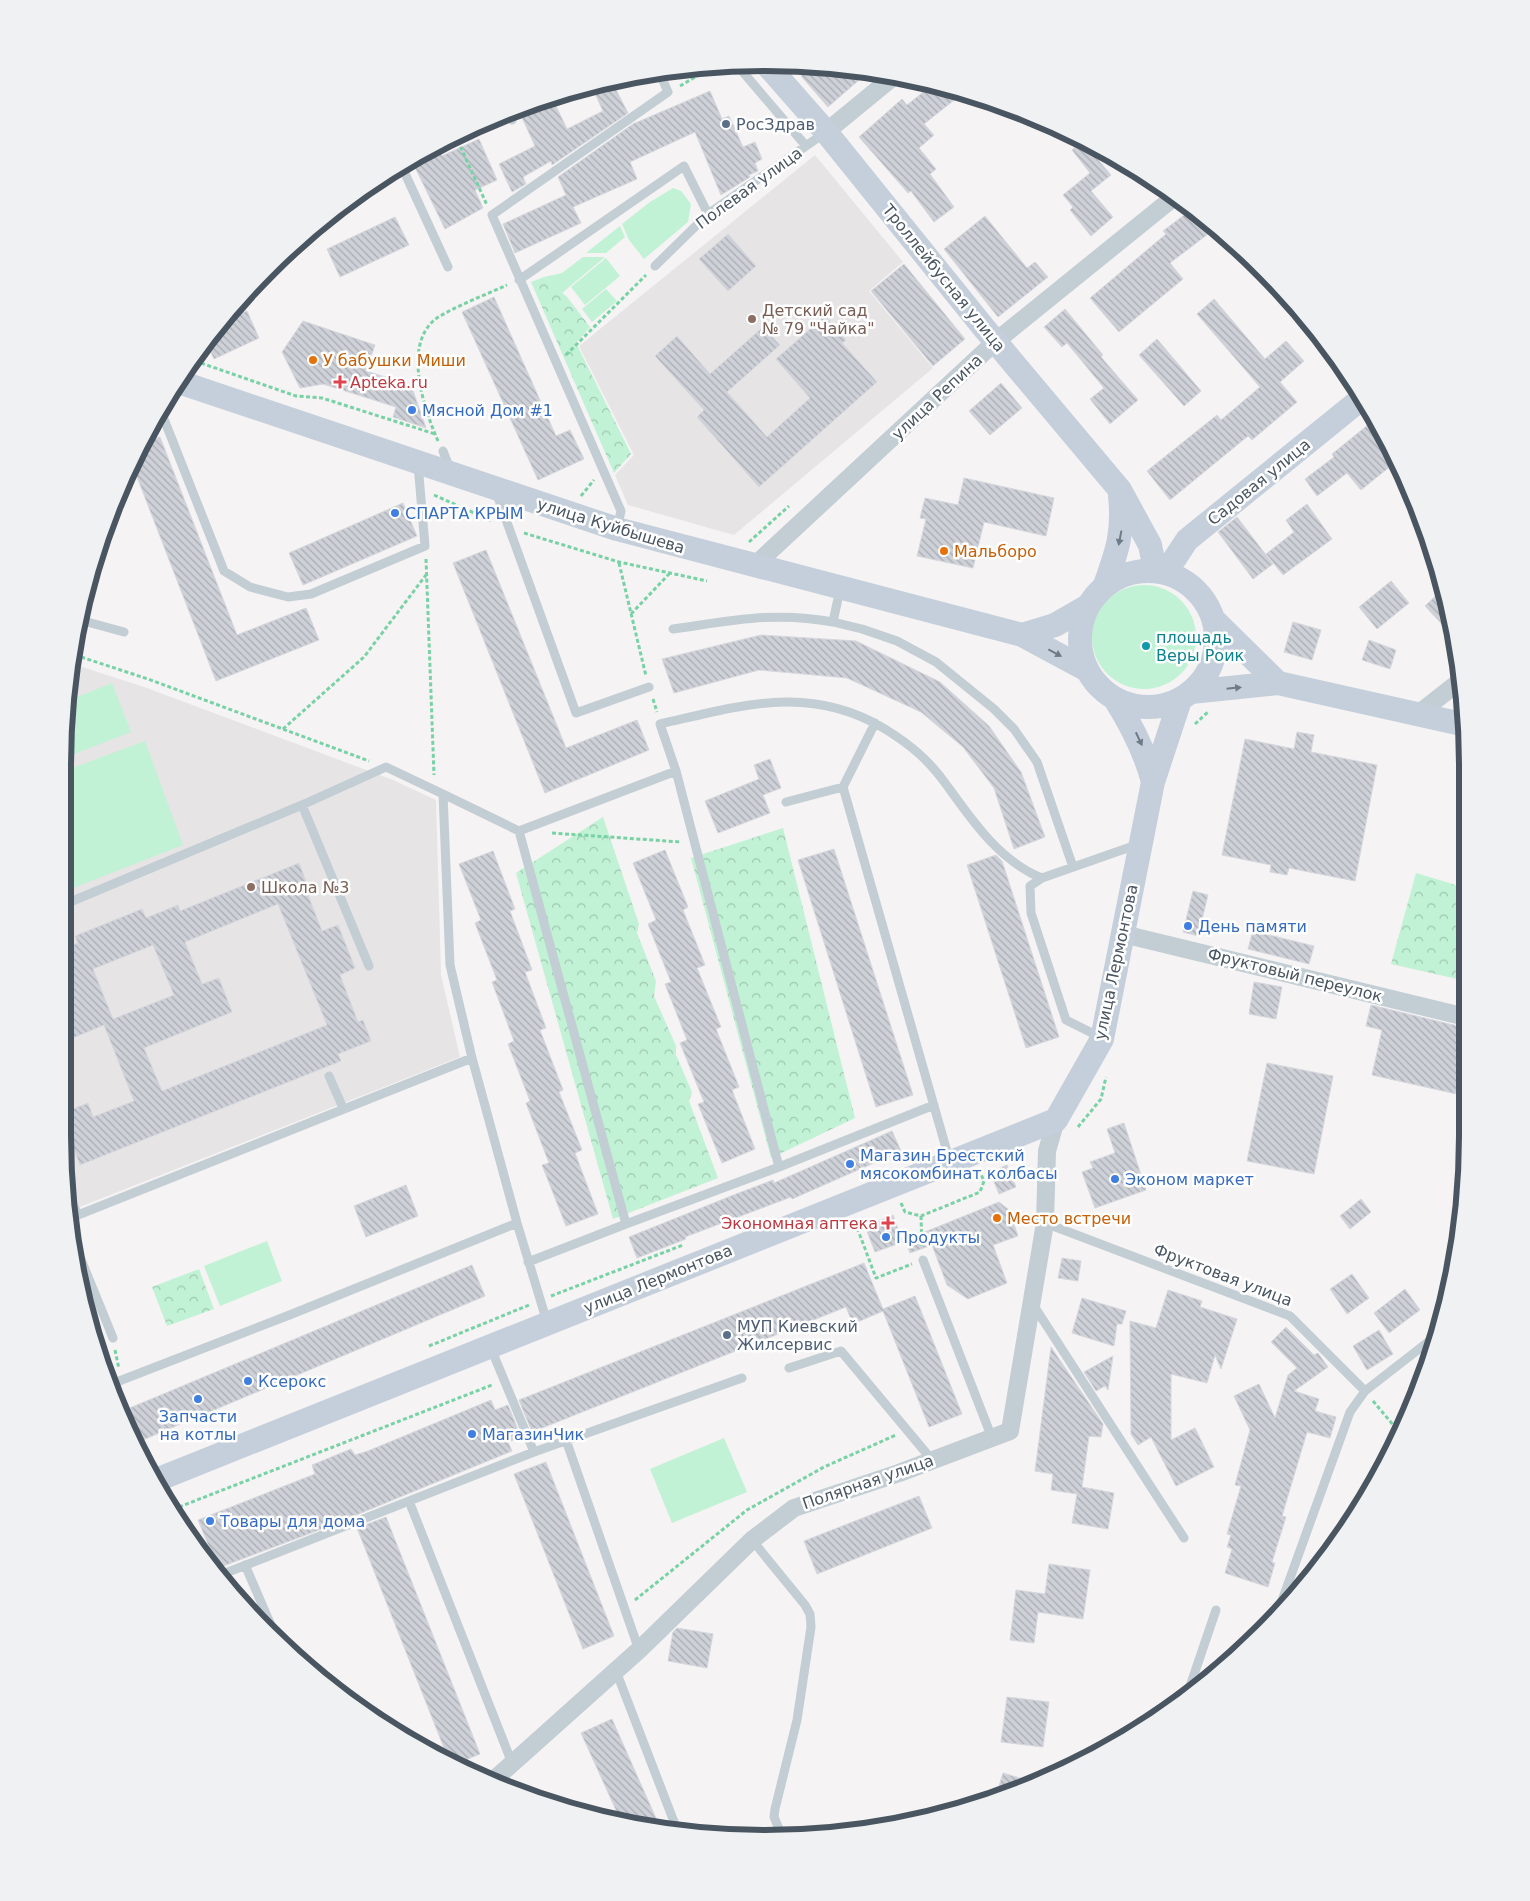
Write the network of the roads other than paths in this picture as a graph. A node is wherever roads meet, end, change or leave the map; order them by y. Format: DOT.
graph roads {
  1 [pos="773,71"];
  2 [pos="743,72"];
  3 [pos="662,79"];
  4 [pos="886,83"];
  5 [pos="826,132"];
  6 [pos="806,146"];
  7 [pos="405,173"];
  8 [pos="1169,202"];
  9 [pos="708,214"];
  10 [pos="655,266"];
  11 [pos="448,267"];
  12 [pos="519,280"];
  13 [pos="995,342"];
  14 [pos="187,380"];
  15 [pos="1357,403"];
  16 [pos="164,418"];
  17 [pos="443,452"];
  18 [pos="418,462"];
  19 [pos="452,474"];
  20 [pos="495,489"];
  21 [pos="1120,490"];
  22 [pos="617,529"];
  23 [pos="750,556"];
  24 [pos="1160,571"];
  25 [pos="1105,585"];
  26 [pos="840,588"];
  27 [pos="1088,606"];
  28 [pos="1214,620"];
  29 [pos="87,622"];
  30 [pos="833,622"];
  31 [pos="673,629"];
  32 [pos="124,632"];
  33 [pos="1022,635"];
  34 [pos="1088,670"];
  35 [pos="1278,683"];
  36 [pos="1454,686"];
  37 [pos="649,687"];
  38 [pos="1185,696"];
  39 [pos="1115,699"];
  40 [pos="1418,714"];
  41 [pos="875,723"];
  42 [pos="1457,723"];
  43 [pos="676,771"];
  44 [pos="1153,782"];
  45 [pos="843,787"];
  46 [pos="439,792"];
  47 [pos="786,802"];
  48 [pos="302,805"];
  49 [pos="519,831"];
  50 [pos="1141,843"];
  51 [pos="1073,867"];
  52 [pos="1042,878"];
  53 [pos="71,902"];
  54 [pos="1123,934"];
  55 [pos="369,966"];
  56 [pos="1459,1015"];
  57 [pos="1102,1039"];
  58 [pos="472,1058"];
  59 [pos="329,1076"];
  60 [pos="934,1105"];
  61 [pos="342,1108"];
  62 [pos="1056,1120"];
  63 [pos="950,1162"];
  64 [pos="779,1167"];
  65 [pos="76,1216"];
  66 [pos="517,1223"];
  67 [pos="1045,1223"];
  68 [pos="626,1224"];
  69 [pos="923,1260"];
  70 [pos="528,1262"];
  71 [pos="85,1269"];
  72 [pos="1032,1302"];
  73 [pos="547,1323"];
  74 [pos="112,1338"];
  75 [pos="1427,1343"];
  76 [pos="490,1346"];
  77 [pos="789,1368"];
  78 [pos="742,1378"];
  79 [pos="118,1382"];
  80 [pos="1365,1391"];
  81 [pos="992,1438"];
  82 [pos="566,1440"];
  83 [pos="534,1452"];
  84 [pos="932,1460"];
  85 [pos="161,1478"];
  86 [pos="409,1501"];
  87 [pos="1184,1538"];
  88 [pos="752,1540"];
  89 [pos="245,1565"];
  90 [pos="227,1573"];
  91 [pos="1283,1597"];
  92 [pos="1216,1610"];
  93 [pos="270,1622"];
  94 [pos="639,1650"];
  95 [pos="616,1671"];
  96 [pos="1191,1683"];
  97 [pos="512,1763"];
  98 [pos="498,1776"];
  99 [pos="675,1824"];
  100 [pos="779,1829"];
  1 -- 5 [label="main road, Троллейбусная улица"];
  2 -- 6 [label="lane"];
  3 -- 12 [label="lane"];
  4 -- 5 [label="street, Полевая улица"];
  5 -- 6 [label="lane, Полевая улица"];
  5 -- 13 [label="main road, Троллейбусная улица"];
  6 -- 9 [label="lane, Полевая улица"];
  7 -- 11 [label="lane"];
  8 -- 13 [label="street, улица Репина"];
  9 -- 10 [label="lane, Полевая улица"];
  9 -- 12 [label="lane"];
  12 -- 22 [label="lane"];
  13 -- 21 [label="main road, Троллейбусная улица"];
  13 -- 23 [label="street, улица Репина"];
  14 -- 18 [label="main road, улица Куйбышева"];
  15 -- 24 [label="main road, Садовая улица"];
  16 -- 18 [label="lane"];
  17 -- 19 [label="lane"];
  18 -- 19 [label="main road, улица Куйбышева"];
  19 -- 20 [label="main road, улица Куйбышева"];
  20 -- 22 [label="main road, улица Куйбышева"];
  20 -- 37 [label="lane"];
  21 -- 24 [label="main road, Троллейбусная улица"];
  21 -- 25 [label="main road, one-way"];
  22 -- 23 [label="main road, улица Куйбышева"];
  23 -- 26 [label="main road, улица Куйбышева"];
  24 -- 25 [label="main road"];
  24 -- 28 [label="main road"];
  25 -- 27 [label="main road"];
  26 -- 30 [label="lane"];
  26 -- 33 [label="main road, улица Куйбышева"];
  27 -- 33 [label="main road"];
  27 -- 34 [label="main road"];
  28 -- 35 [label="main road"];
  28 -- 38 [label="main road"];
  29 -- 32 [label="lane"];
  30 -- 31 [label="lane"];
  30 -- 51 [label="lane"];
  33 -- 34 [label="main road, улица Куйбышева, one-way"];
  34 -- 39 [label="main road"];
  38 -- 35 [label="main road, one-way"];
  35 -- 40 [label="main road"];
  36 -- 40 [label="street"];
  38 -- 39 [label="main road"];
  38 -- 44 [label="main road, улица Лермонтова"];
  39 -- 44 [label="main road, one-way"];
  40 -- 42 [label="main road"];
  41 -- 43 [label="lane"];
  41 -- 45 [label="lane"];
  41 -- 52 [label="lane"];
  43 -- 49 [label="lane"];
  43 -- 64 [label="lane"];
  44 -- 50 [label="main road, улица Лермонтова"];
  45 -- 47 [label="lane"];
  45 -- 60 [label="lane"];
  46 -- 48 [label="lane"];
  46 -- 49 [label="lane"];
  46 -- 58 [label="lane"];
  48 -- 53 [label="lane"];
  48 -- 55 [label="lane"];
  49 -- 68 [label="lane"];
  50 -- 51 [label="lane"];
  50 -- 54 [label="main road, улица Лермонтова"];
  51 -- 52 [label="lane"];
  52 -- 57 [label="lane"];
  54 -- 56 [label="street, Фруктовый переулок"];
  54 -- 57 [label="main road, улица Лермонтова"];
  57 -- 62 [label="main road, улица Лермонтова"];
  58 -- 61 [label="lane"];
  58 -- 66 [label="lane"];
  59 -- 61 [label="lane"];
  60 -- 63 [label="lane"];
  60 -- 64 [label="lane"];
  61 -- 65 [label="lane"];
  62 -- 63 [label="main road, улица Лермонтова"];
  62 -- 67 [label="street, Полярная улица"];
  63 -- 73 [label="main road, улица Лермонтова"];
  64 -- 68 [label="lane"];
  66 -- 70 [label="lane"];
  66 -- 79 [label="lane"];
  67 -- 72 [label="street, Полярная улица"];
  67 -- 80 [label="lane, Фруктовая улица"];
  68 -- 70 [label="lane"];
  69 -- 81 [label="lane"];
  70 -- 73 [label="lane"];
  71 -- 74 [label="lane"];
  72 -- 81 [label="street, Полярная улица"];
  72 -- 87 [label="lane"];
  73 -- 76 [label="main road, улица Лермонтова"];
  75 -- 80 [label="lane"];
  76 -- 83 [label="lane"];
  76 -- 85 [label="main road, улица Лермонтова"];
  77 -- 84 [label="lane"];
  78 -- 82 [label="lane"];
  80 -- 91 [label="lane"];
  81 -- 84 [label="street, Полярная улица"];
  82 -- 83 [label="lane"];
  82 -- 94 [label="lane"];
  83 -- 86 [label="lane"];
  84 -- 88 [label="street, Полярная улица"];
  86 -- 89 [label="lane"];
  86 -- 97 [label="lane"];
  88 -- 94 [label="street, Полярная улица"];
  88 -- 100 [label="lane"];
  89 -- 90 [label="lane"];
  89 -- 93 [label="lane"];
  92 -- 96 [label="lane"];
  94 -- 95 [label="street, Полярная улица"];
  95 -- 97 [label="street, Полярная улица"];
  95 -- 99 [label="lane"];
  97 -- 98 [label="street, Полярная улица"];
}
